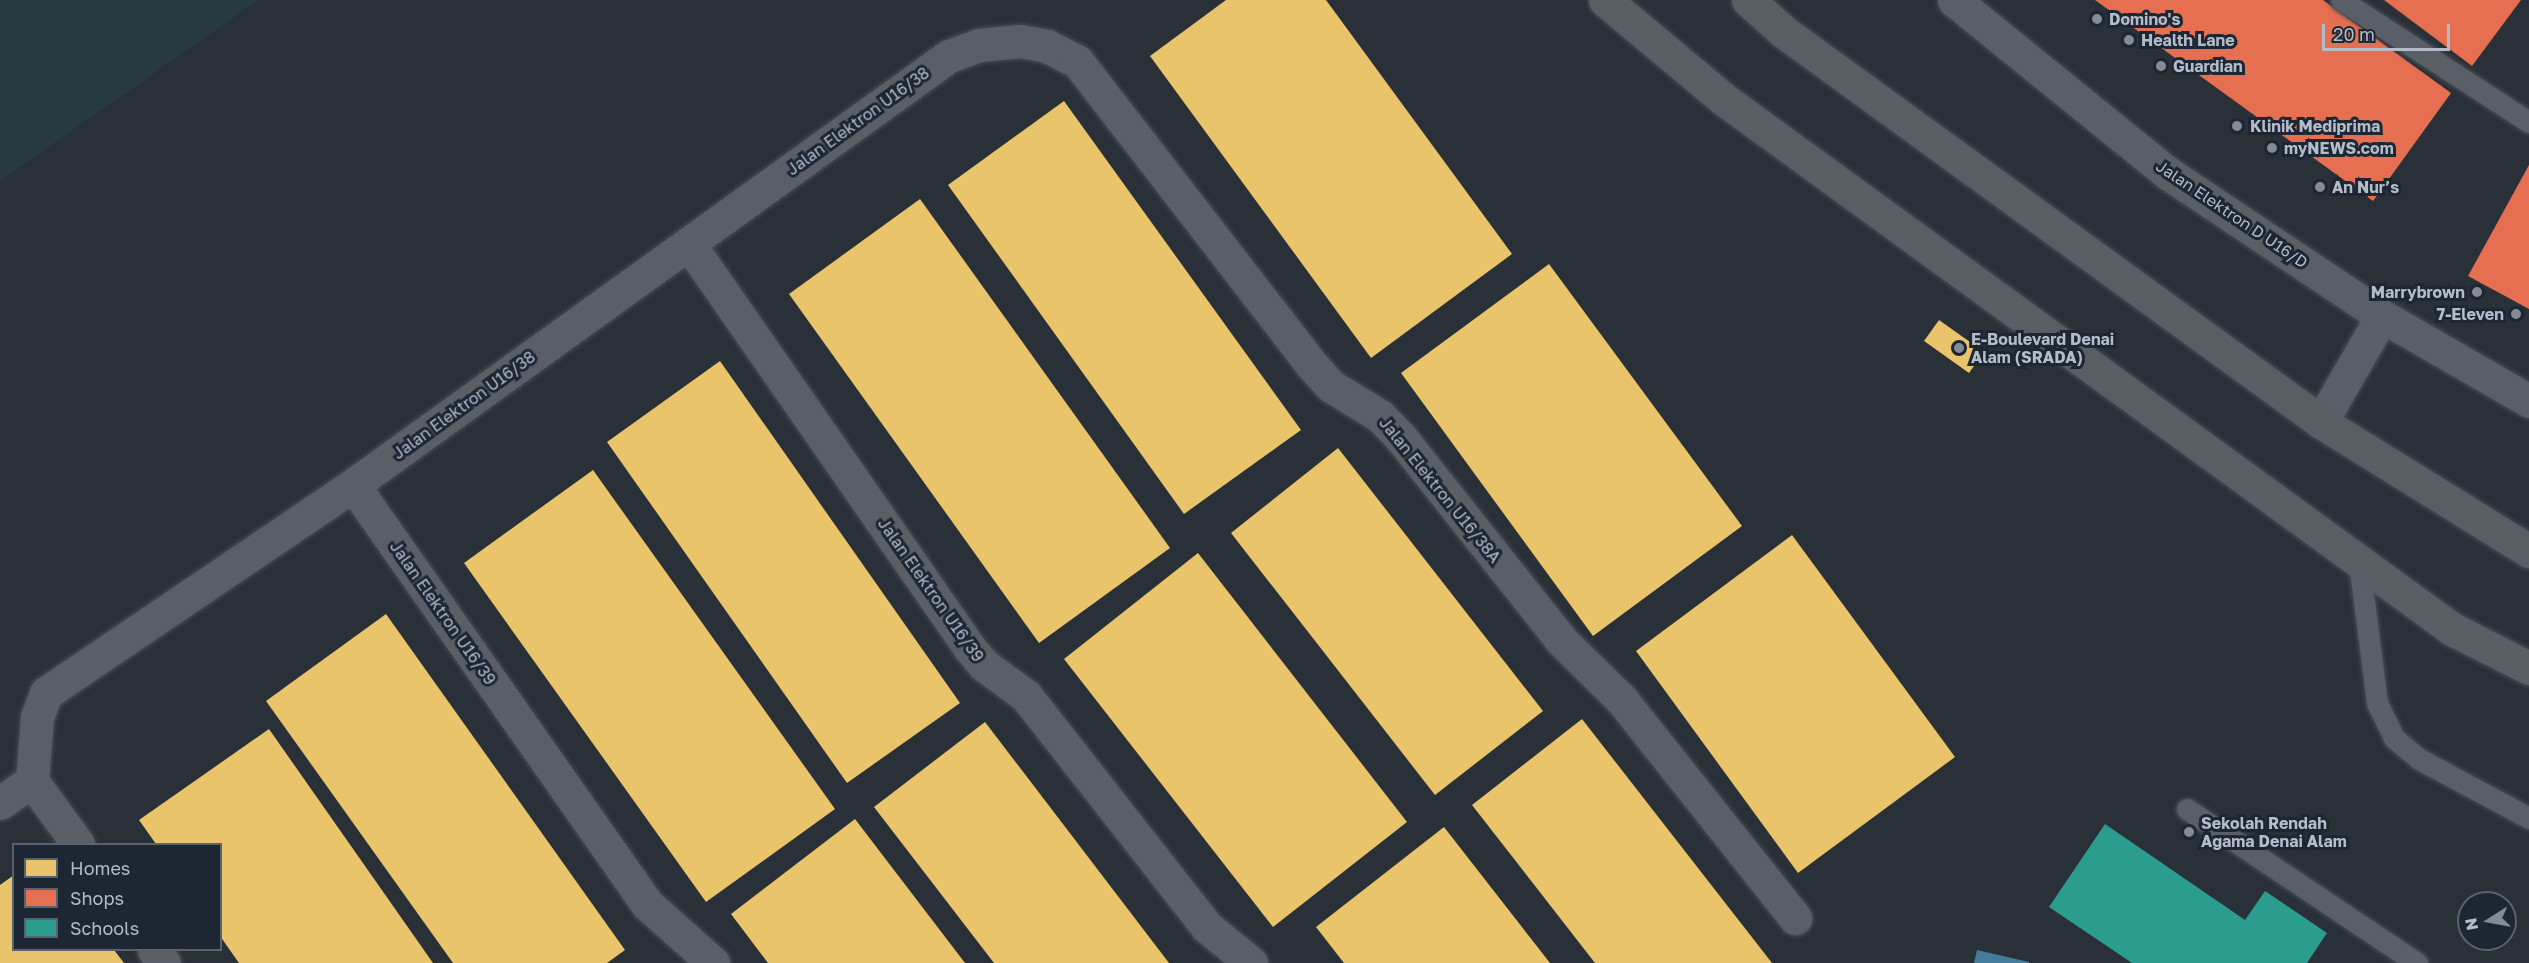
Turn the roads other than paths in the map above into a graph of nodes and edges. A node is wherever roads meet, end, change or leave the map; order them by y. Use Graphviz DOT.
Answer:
graph roads {
  1 [pos="1605,0"];
  2 [pos="1748,0"];
  3 [pos="1954,0"];
  4 [pos="2342,0"];
  5 [pos="949,57"];
  6 [pos="2529,122"];
  7 [pos="689,244"];
  8 [pos="2382,316"];
  9 [pos="2529,401"];
  10 [pos="2321,422"];
  11 [pos="352,485"];
  12 [pos="2529,551"];
  13 [pos="2359,561"];
  14 [pos="2529,668"];
  15 [pos="32,781"];
  16 [pos="0,803"];
  17 [pos="2187,809"];
  18 [pos="2529,818"];
  19 [pos="77,843"];
  20 [pos="1795,918"];
  21 [pos="155,951"];
  22 [pos="2403,959"];
  23 [pos="164,963"];
  24 [pos="713,963"];
  25 [pos="1251,963"];
  1 -- 13 [label="main road"];
  2 -- 10 [label="main road"];
  3 -- 8 [label="street, Jalan Elektron D U16/D"];
  4 -- 6 [label="lane"];
  5 -- 7 [label="street, Jalan Elektron U16/38"];
  5 -- 20 [label="street, Jalan Elektron U16/38A"];
  7 -- 11 [label="street, Jalan Elektron U16/38"];
  7 -- 25 [label="street, Jalan Elektron U16/39"];
  8 -- 9 [label="street, Jalan Elektron D U16/D"];
  8 -- 10 [label="street"];
  10 -- 12 [label="main road"];
  11 -- 15 [label="street, Jalan Elektron U16/38"];
  11 -- 24 [label="street, Jalan Elektron U16/39"];
  13 -- 14 [label="main road"];
  13 -- 18 [label="lane"];
  15 -- 16 [label="street"];
  15 -- 19 [label="street"];
  17 -- 22 [label="lane"];
  21 -- 23 [label="street"];
}
